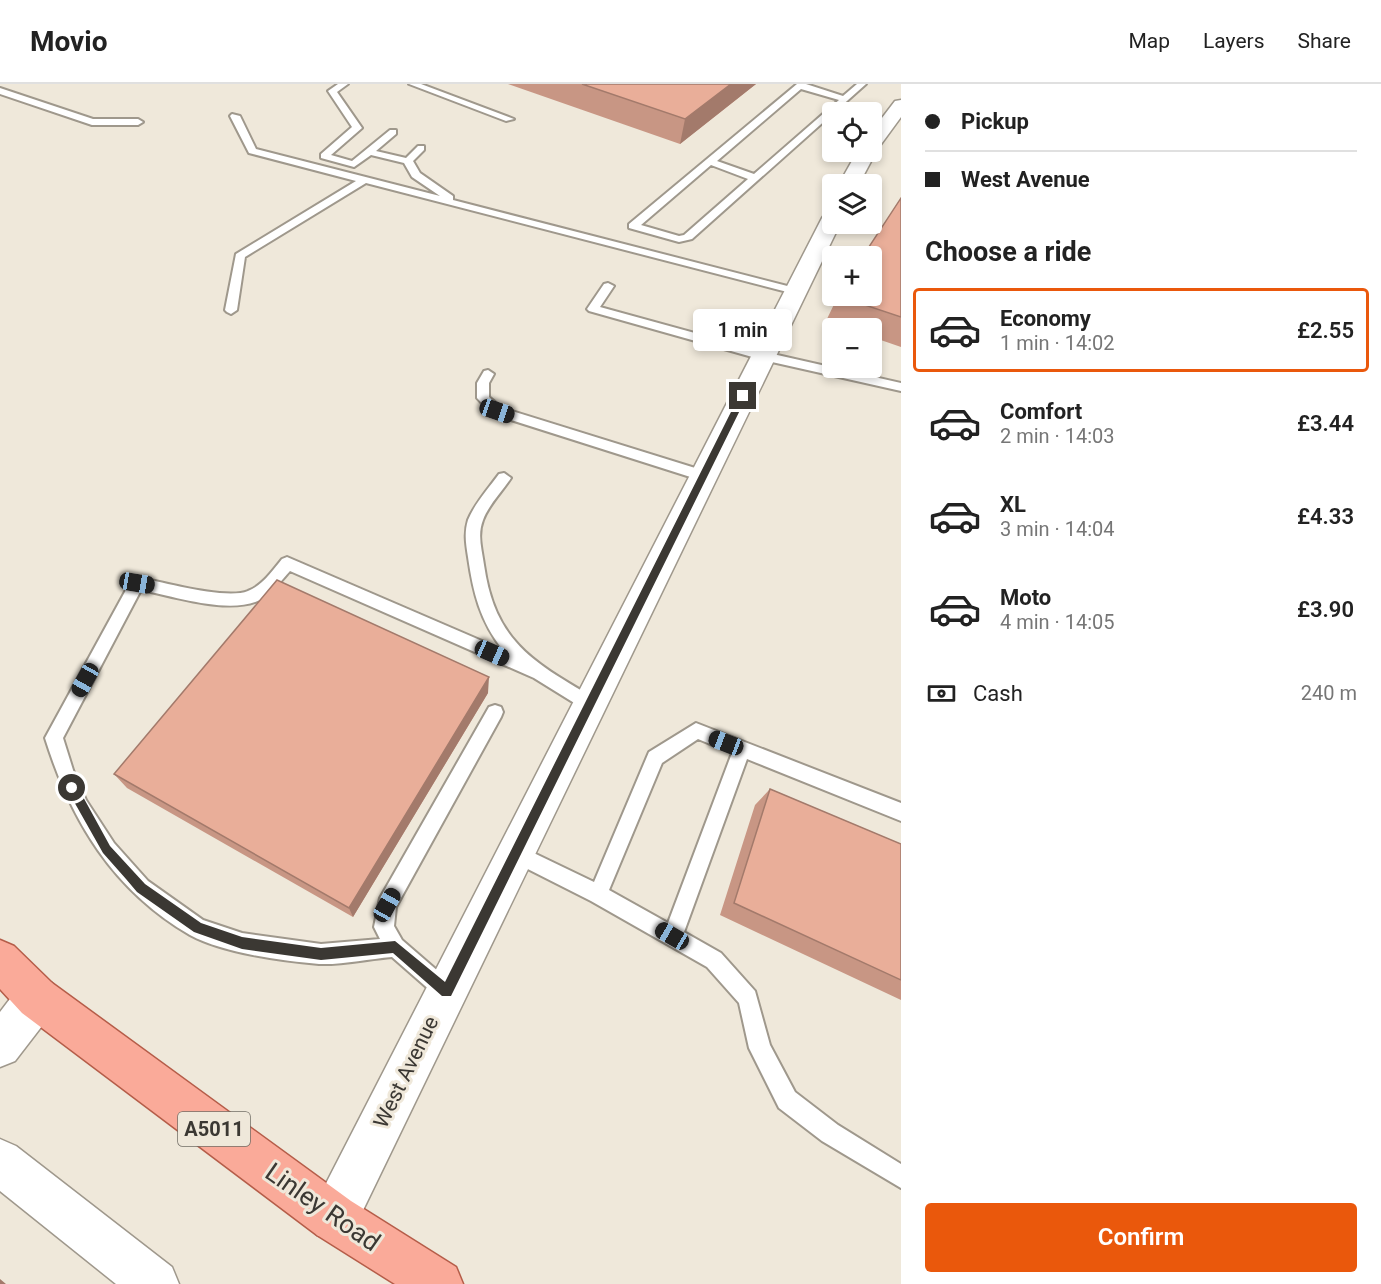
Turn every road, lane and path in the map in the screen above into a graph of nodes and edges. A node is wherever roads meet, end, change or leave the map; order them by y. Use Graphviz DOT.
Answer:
graph roads {
  1 [pos="344,84"];
  2 [pos="413,84"];
  3 [pos="862,84"];
  4 [pos="801,85"];
  5 [pos="0,91"];
  6 [pos="845,99"];
  7 [pos="901,105"];
  8 [pos="235,116"];
  9 [pos="509,119"];
  10 [pos="138,122"];
  11 [pos="882,130"];
  12 [pos="393,132"];
  13 [pos="421,148"];
  14 [pos="369,152"];
  15 [pos="408,161"];
  16 [pos="709,161"];
  17 [pos="755,178"];
  18 [pos="365,180"];
  19 [pos="454,203"];
  20 [pos="824,234"];
  21 [pos="608,286"];
  22 [pos="795,291"];
  23 [pos="231,310"];
  24 [pos="763,356"];
  25 [pos="488,374"];
  26 [pos="901,387"];
  27 [pos="703,476"];
  28 [pos="504,478"];
  29 [pos="534,670"];
  30 [pos="590,704"];
  31 [pos="495,712"];
  32 [pos="742,749"];
  33 [pos="901,812"];
  34 [pos="515,853"];
  35 [pos="598,894"];
  36 [pos="672,936"];
  37 [pos="395,947"];
  38 [pos="0,960"];
  39 [pos="447,992"];
  40 [pos="38,998"];
  41 [pos="0,1046"];
  42 [pos="0,1162"];
  43 [pos="901,1177"];
  44 [pos="334,1218"];
  45 [pos="155,1284"];
  46 [pos="439,1284"];
  1 -- 14 [label="lane"];
  2 -- 9 [label="lane"];
  3 -- 6 [label="lane"];
  4 -- 6 [label="lane"];
  4 -- 16 [label="lane"];
  5 -- 10 [label="lane"];
  6 -- 17 [label="lane"];
  7 -- 11 [label="street"];
  8 -- 18 [label="lane"];
  12 -- 14 [label="lane"];
  13 -- 15 [label="lane"];
  14 -- 15 [label="lane"];
  15 -- 19 [label="lane"];
  16 -- 17 [label="lane"];
  16 -- 17 [label="lane"];
  18 -- 19 [label="lane"];
  18 -- 23 [label="lane"];
  19 -- 22 [label="lane"];
  20 -- 22 [label="street, West Avenue"];
  21 -- 24 [label="lane"];
  22 -- 24 [label="street, West Avenue"];
  24 -- 26 [label="lane"];
  24 -- 27 [label="street, West Avenue"];
  25 -- 27 [label="lane"];
  27 -- 30 [label="street, West Avenue"];
  28 -- 29 [label="lane"];
  29 -- 30 [label="lane"];
  29 -- 37 [label="lane"];
  30 -- 34 [label="street, West Avenue"];
  31 -- 37 [label="lane"];
  32 -- 33 [label="lane"];
  32 -- 35 [label="lane"];
  32 -- 36 [label="lane"];
  34 -- 35 [label="lane"];
  34 -- 39 [label="street, West Avenue"];
  35 -- 36 [label="lane"];
  36 -- 43 [label="lane"];
  37 -- 39 [label="lane"];
  38 -- 40 [label="main road, Linley Road / A5011"];
  39 -- 44 [label="street, West Avenue"];
  40 -- 41 [label="street"];
  40 -- 44 [label="main road, Linley Road / A5011"];
  42 -- 45 [label="street"];
  44 -- 46 [label="main road, Linley Road / A5011"];
}
